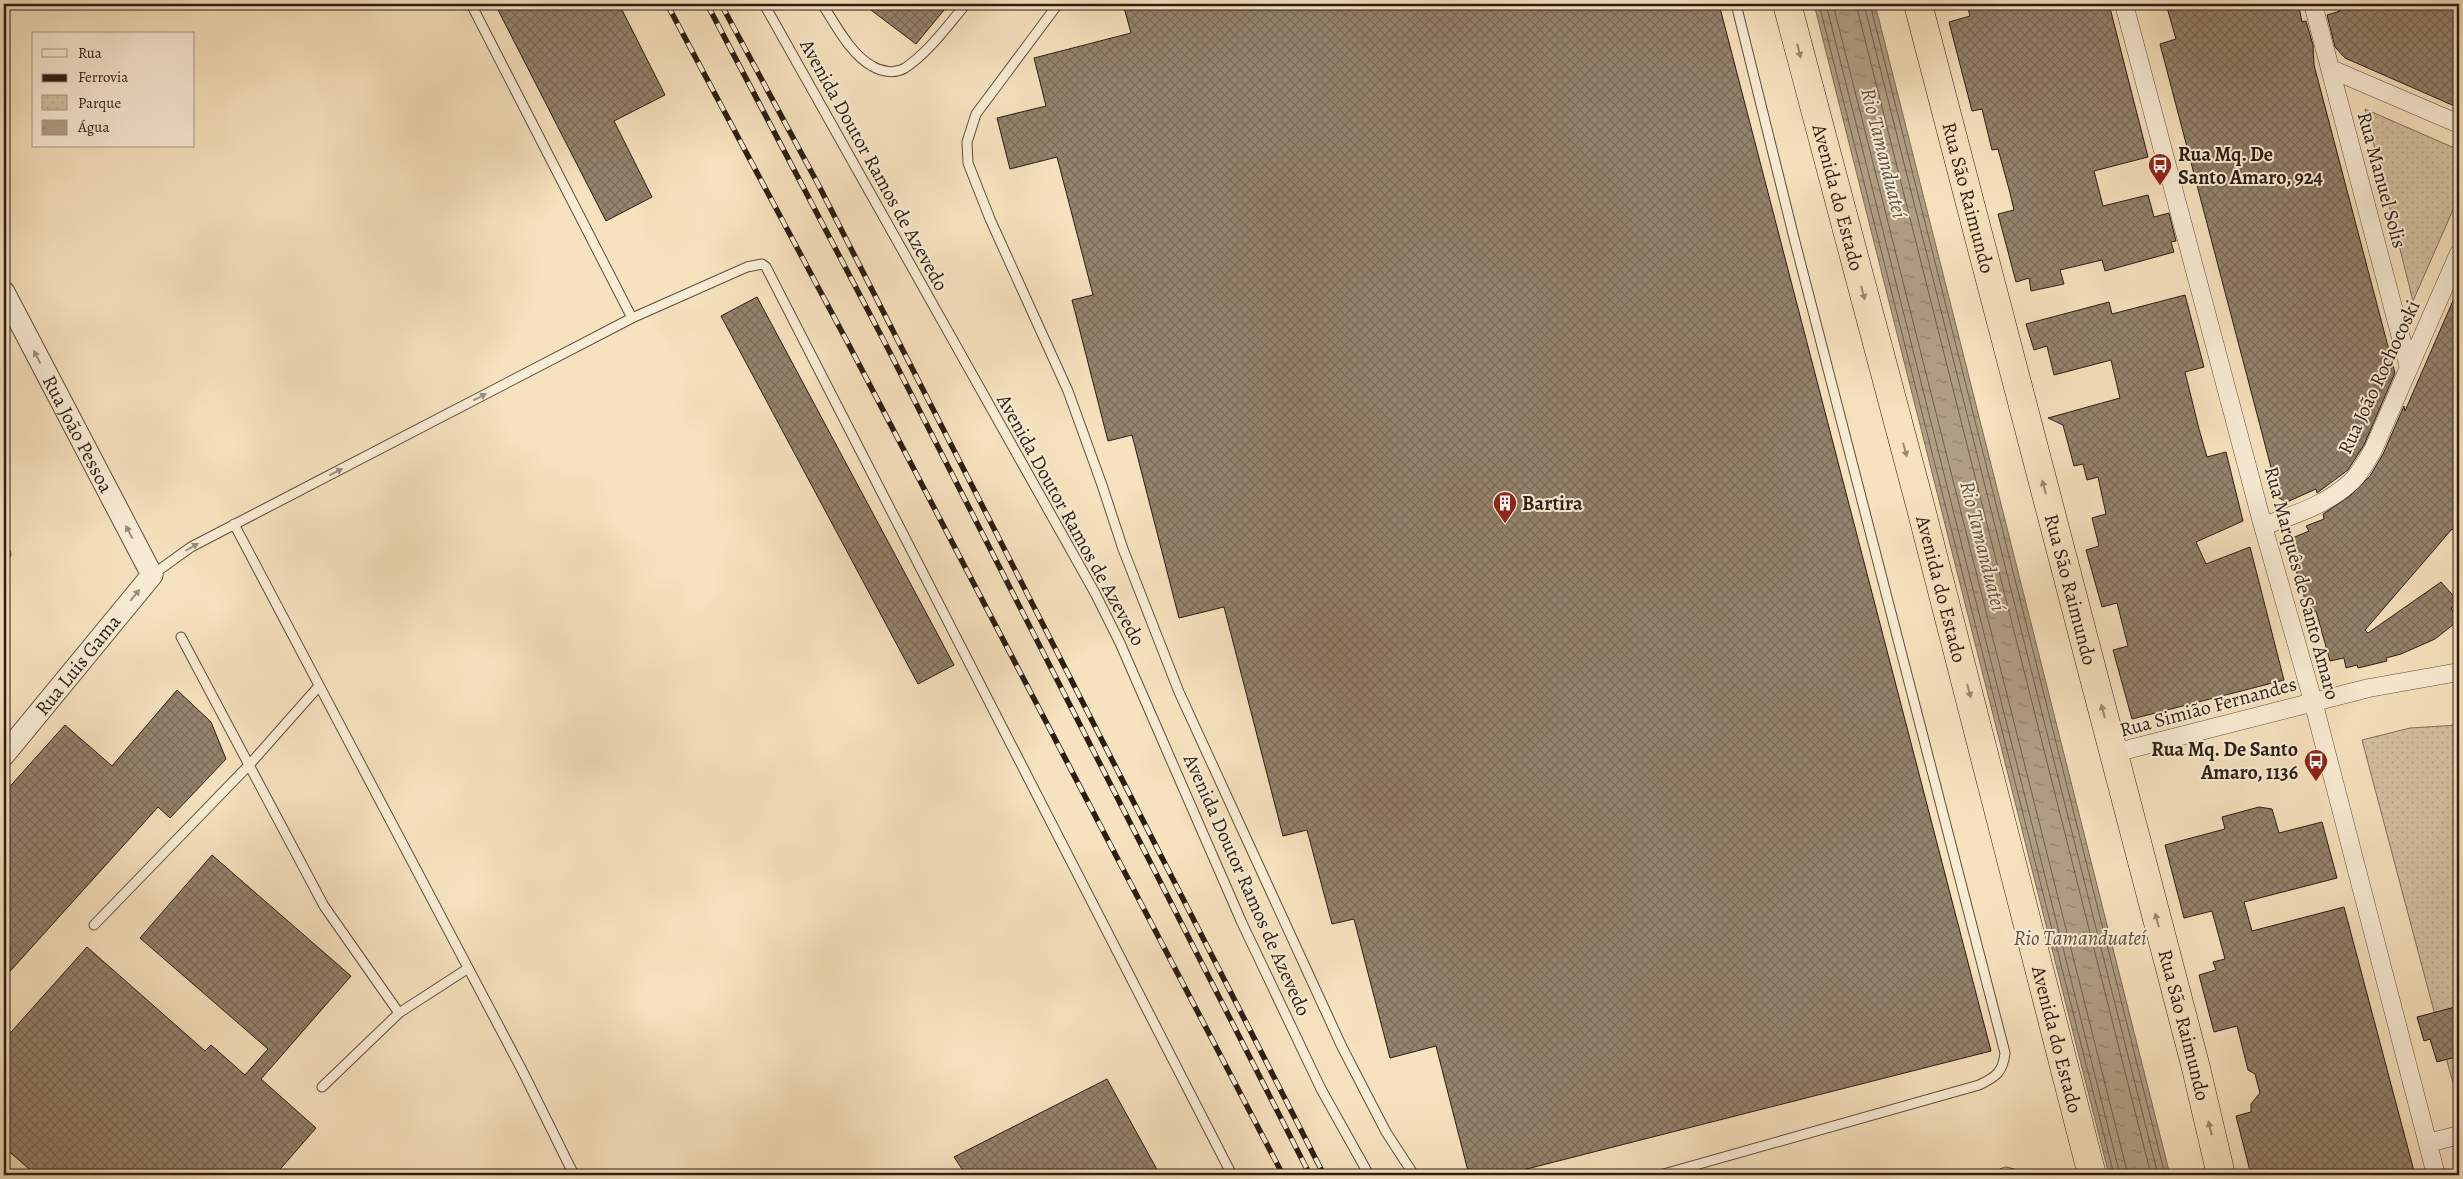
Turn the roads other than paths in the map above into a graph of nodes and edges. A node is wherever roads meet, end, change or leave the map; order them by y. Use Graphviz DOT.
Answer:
graph roads {
  1 [pos="471,4"];
  2 [pos="764,4"];
  3 [pos="822,4"];
  4 [pos="966,4"];
  5 [pos="1058,4"];
  6 [pos="1736,4"];
  7 [pos="1787,4"];
  8 [pos="1918,4"];
  9 [pos="2124,4"];
  10 [pos="2313,4"];
  11 [pos="2331,69"];
  12 [pos="2459,124"];
  13 [pos="2459,253"];
  14 [pos="6,304"];
  15 [pos="632,318"];
  16 [pos="2409,368"];
  17 [pos="234,524"];
  18 [pos="2263,526"];
  19 [pos="152,575"];
  20 [pos="181,637"];
  21 [pos="2459,672"];
  22 [pos="319,686"];
  23 [pos="2313,702"];
  24 [pos="2114,753"];
  25 [pos="4,755"];
  26 [pos="250,764"];
  27 [pos="94,925"];
  28 [pos="467,969"];
  29 [pos="399,1014"];
  30 [pos="322,1087"];
  31 [pos="2459,1135"];
  32 [pos="2428,1143"];
  33 [pos="574,1175"];
  34 [pos="1232,1175"];
  35 [pos="1369,1175"];
  36 [pos="1414,1175"];
  37 [pos="1660,1175"];
  38 [pos="1999,1175"];
  39 [pos="2017,1175"];
  40 [pos="2092,1175"];
  41 [pos="2221,1175"];
  42 [pos="2436,1175"];
  1 -- 15 [label="lane"];
  2 -- 35 [label="lane, Avenida Doutor Ramos de Azevedo"];
  3 -- 4 [label="lane"];
  5 -- 36 [label="lane"];
  6 -- 37 [label="lane"];
  7 -- 40 [label="highway, Avenida do Estado, one-way"];
  24 -- 8 [label="highway, Rua São Raimundo, one-way"];
  9 -- 18 [label="street, Rua Marquês de Santo Amaro"];
  10 -- 11 [label="street, Rua Manuel Solis"];
  11 -- 12 [label="street"];
  11 -- 16 [label="street, Rua Manuel Solis"];
  13 -- 16 [label="street, Rua João Rochocoski"];
  19 -- 14 [label="street, Rua João Pessoa, one-way"];
  17 -- 15 [label="lane, one-way"];
  15 -- 34 [label="lane"];
  16 -- 18 [label="street, Rua João Rochocoski"];
  19 -- 17 [label="lane, one-way"];
  17 -- 22 [label="lane"];
  18 -- 23 [label="street, Rua Marquês de Santo Amaro"];
  25 -- 19 [label="street, Rua Luis Gama, one-way"];
  20 -- 26 [label="lane"];
  21 -- 23 [label="street, Rua Simião Fernandes"];
  22 -- 26 [label="lane"];
  22 -- 28 [label="lane"];
  23 -- 24 [label="street, Rua Simião Fernandes"];
  23 -- 32 [label="street, Rua Marquês de Santo Amaro"];
  41 -- 24 [label="highway, Rua São Raimundo, one-way"];
  26 -- 27 [label="lane"];
  26 -- 29 [label="lane"];
  28 -- 29 [label="lane"];
  28 -- 33 [label="lane"];
  29 -- 30 [label="lane"];
  31 -- 32 [label="street"];
  32 -- 42 [label="street, Rua Marquês de Santo Amaro"];
  38 -- 39 [label="lane"];
}
